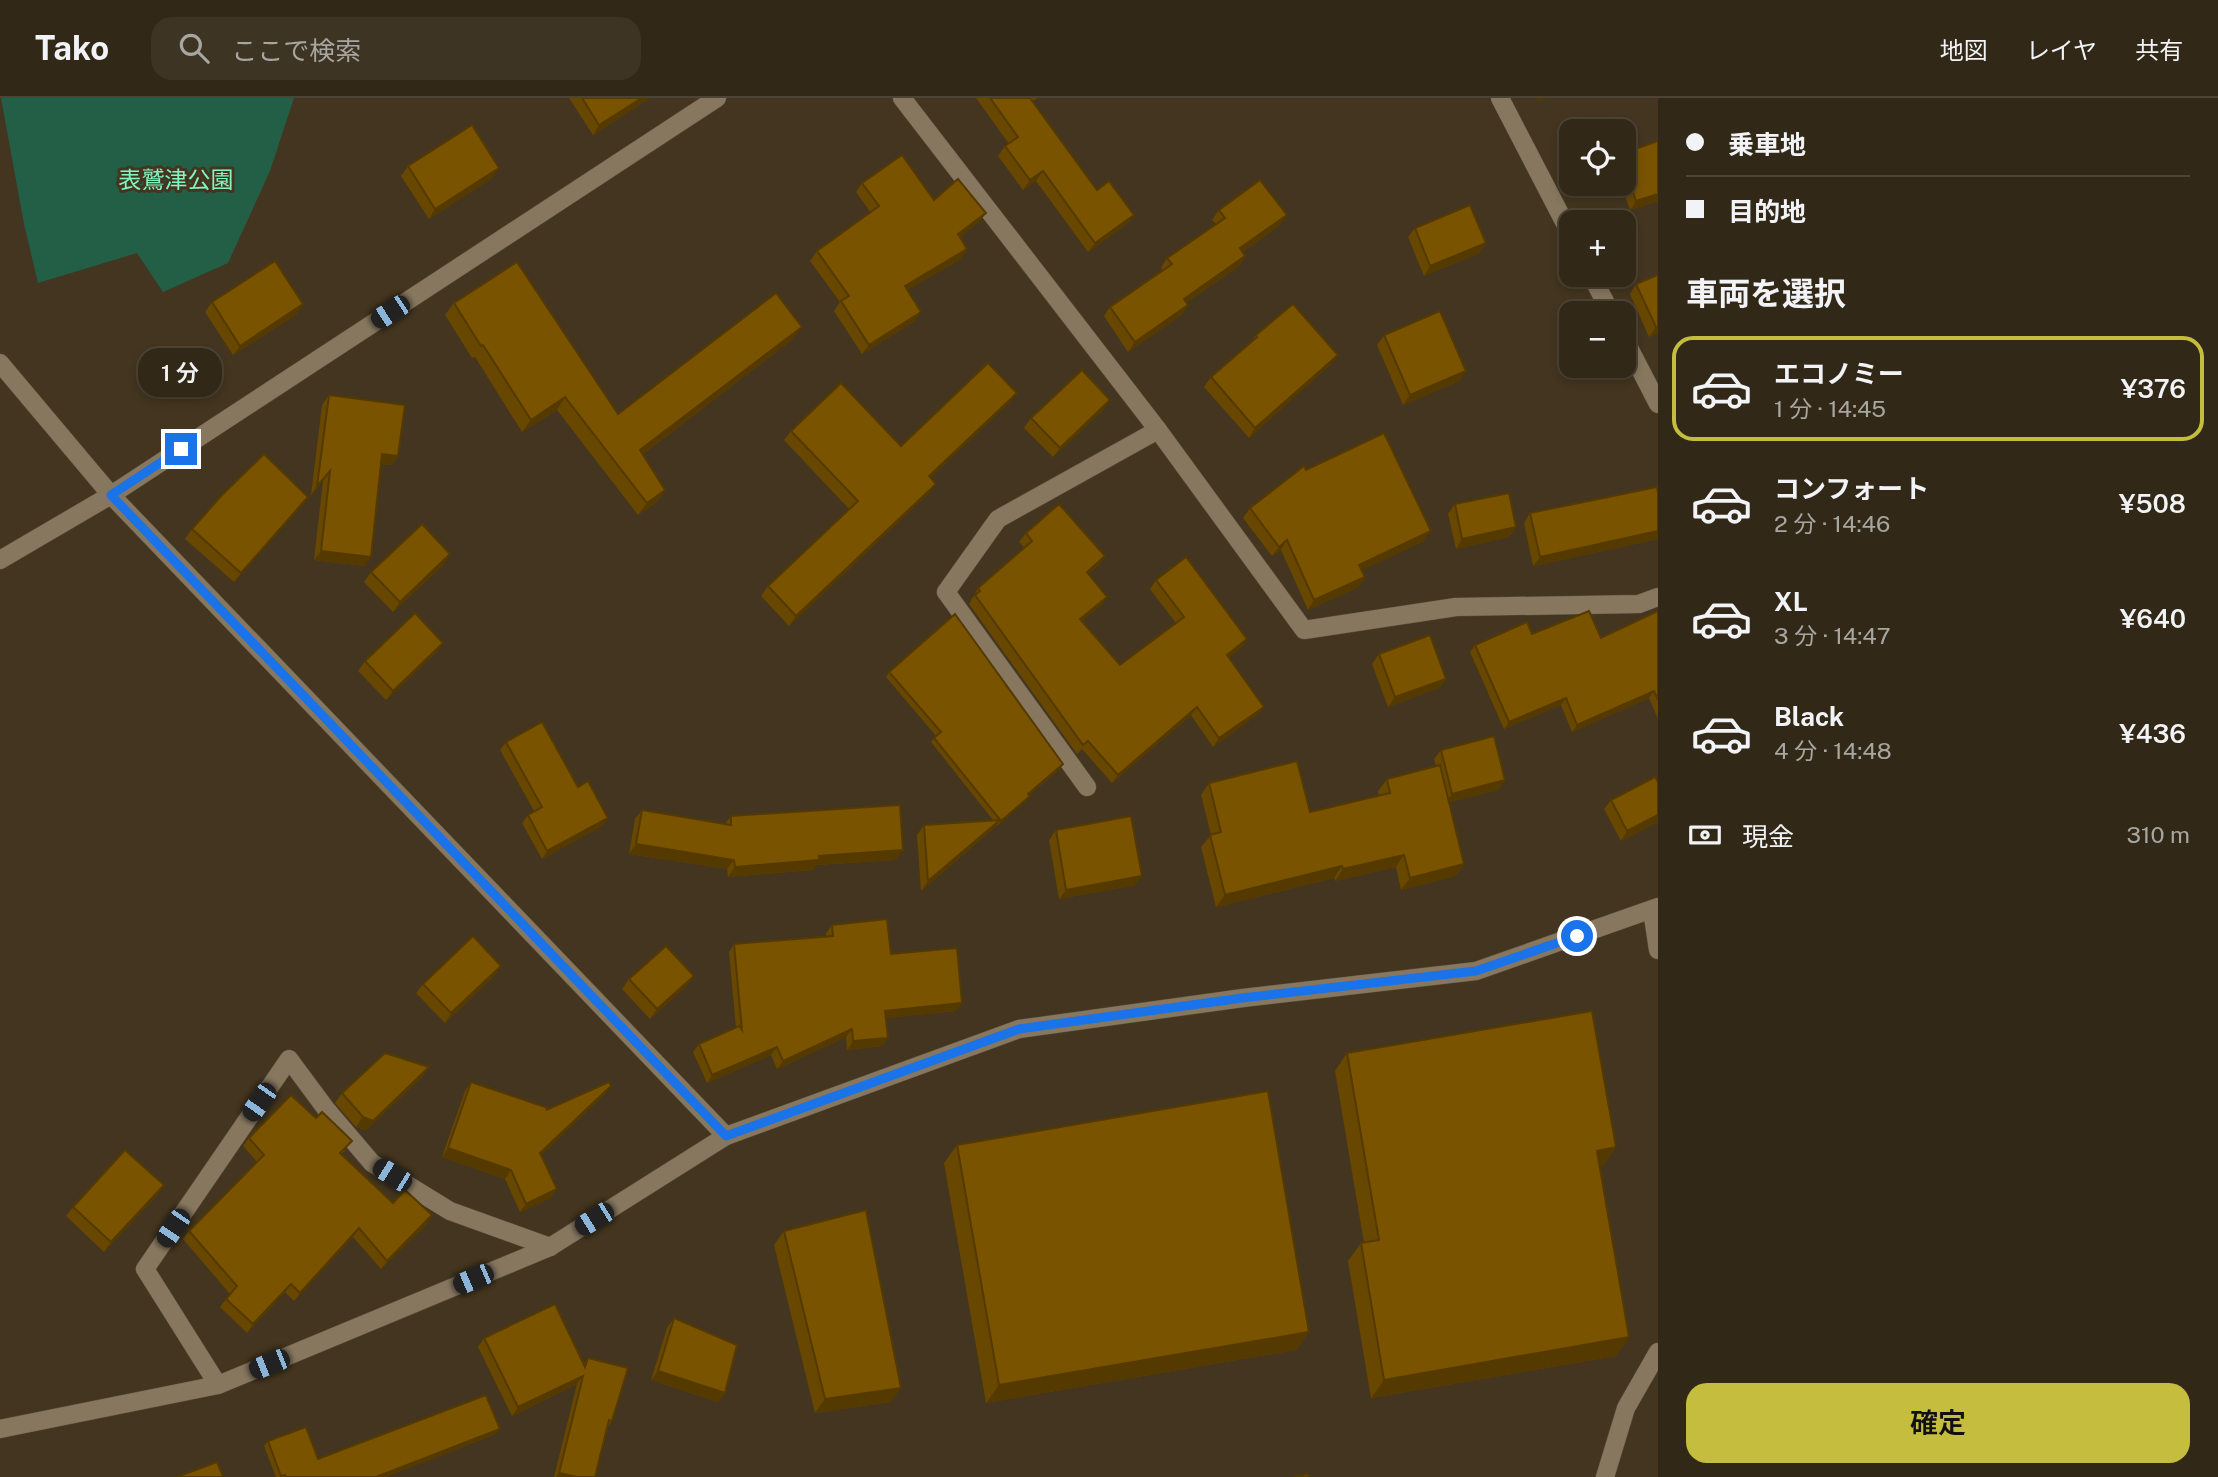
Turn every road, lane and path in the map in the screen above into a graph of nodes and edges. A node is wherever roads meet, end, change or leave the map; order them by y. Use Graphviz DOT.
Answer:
graph roads {
  1 [pos="716,98"];
  2 [pos="902,98"];
  3 [pos="1500,98"];
  4 [pos="1559,212"];
  5 [pos="1636,361"];
  6 [pos="0,363"];
  7 [pos="1658,404"];
  8 [pos="1158,430"];
  9 [pos="111,495"];
  10 [pos="0,560"];
  11 [pos="1658,597"];
  12 [pos="1087,787"];
  13 [pos="1655,909"];
  14 [pos="1658,950"];
  15 [pos="726,1136"];
  16 [pos="550,1247"];
  17 [pos="1658,1352"];
  18 [pos="218,1385"];
  19 [pos="0,1429"];
  20 [pos="1605,1477"];
  1 -- 9 [label="street"];
  2 -- 8 [label="street"];
  3 -- 4 [label="street"];
  5 -- 7 [label="street"];
  6 -- 9 [label="street"];
  8 -- 11 [label="street"];
  8 -- 12 [label="street"];
  9 -- 10 [label="street"];
  9 -- 15 [label="street"];
  13 -- 14 [label="street"];
  13 -- 15 [label="street"];
  15 -- 16 [label="street"];
  16 -- 18 [label="street"];
  16 -- 18 [label="street"];
  17 -- 20 [label="street"];
  18 -- 19 [label="street"];
}
